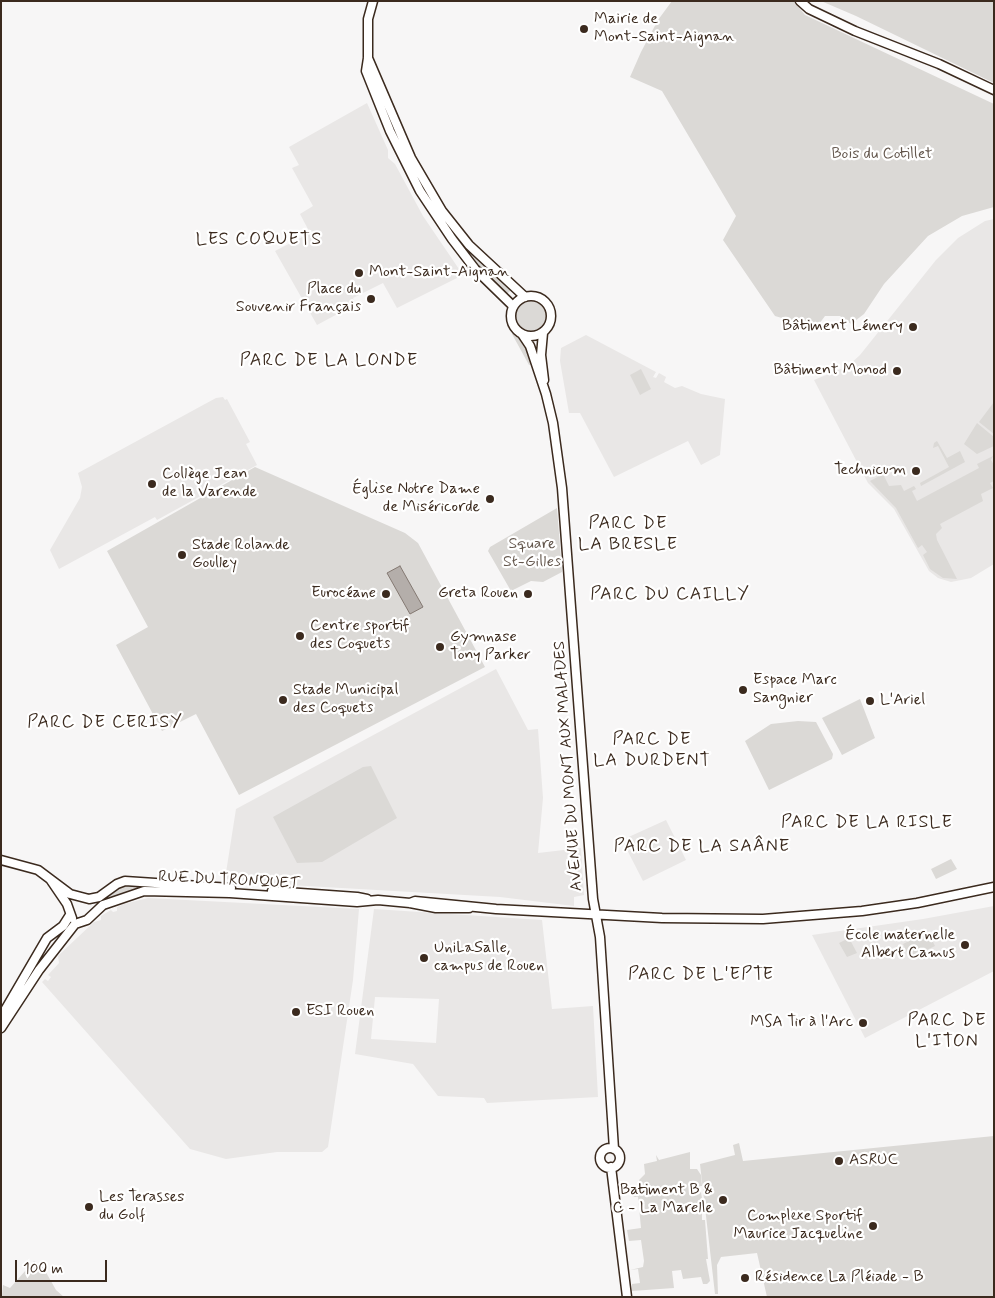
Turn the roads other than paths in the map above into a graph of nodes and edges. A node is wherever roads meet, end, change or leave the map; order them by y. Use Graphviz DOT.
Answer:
graph roads {
  1 [pos="373,1"];
  2 [pos="800,1"];
  3 [pos="368,58"];
  4 [pos="994,90"];
  5 [pos="525,297"];
  6 [pos="513,306"];
  7 [pos="543,333"];
  8 [pos="522,334"];
  9 [pos="546,394"];
  10 [pos="1,860"];
  11 [pos="50,879"];
  12 [pos="994,886"];
  13 [pos="80,897"];
  14 [pos="89,899"];
  15 [pos="369,900"];
  16 [pos="70,911"];
  17 [pos="596,914"];
  18 [pos="92,915"];
  19 [pos="78,921"];
  20 [pos="1,1017"];
  21 [pos="1,1028"];
  22 [pos="611,1149"];
  23 [pos="611,1167"];
  24 [pos="621,1256"];
  25 [pos="622,1297"];
  26 [pos="627,1297"];
  1 -- 3 [label="street"];
  2 -- 4 [label="street"];
  3 -- 5 [label="street"];
  3 -- 6 [label="street"];
  5 -- 6 [label="street"];
  5 -- 7 [label="street"];
  6 -- 8 [label="street"];
  7 -- 8 [label="street"];
  7 -- 9 [label="street, AVENUE DU MONT AUX MALADES"];
  8 -- 9 [label="street, AVENUE DU MONT AUX MALADES"];
  9 -- 17 [label="street, AVENUE DU MONT AUX MALADES"];
  10 -- 11 [label="street"];
  11 -- 13 [label="street"];
  11 -- 16 [label="street"];
  12 -- 17 [label="street, RUE DU TRONQUET"];
  13 -- 14 [label="street"];
  13 -- 16 [label="street"];
  14 -- 15 [label="street, RUE DU TRONQUET"];
  14 -- 18 [label="street"];
  15 -- 17 [label="street, RUE DU TRONQUET"];
  15 -- 18 [label="street, RUE DU TRONQUET"];
  16 -- 19 [label="street"];
  16 -- 20 [label="street"];
  17 -- 22 [label="street, AVENUE DU MONT AUX MALADES"];
  18 -- 19 [label="street, RUE DU TRONQUET"];
  19 -- 21 [label="street, RUE DU TRONQUET"];
  22 -- 23 [label="street"];
  22 -- 23 [label="street"];
  23 -- 24 [label="street"];
  24 -- 25 [label="street"];
  24 -- 26 [label="street"];
}
